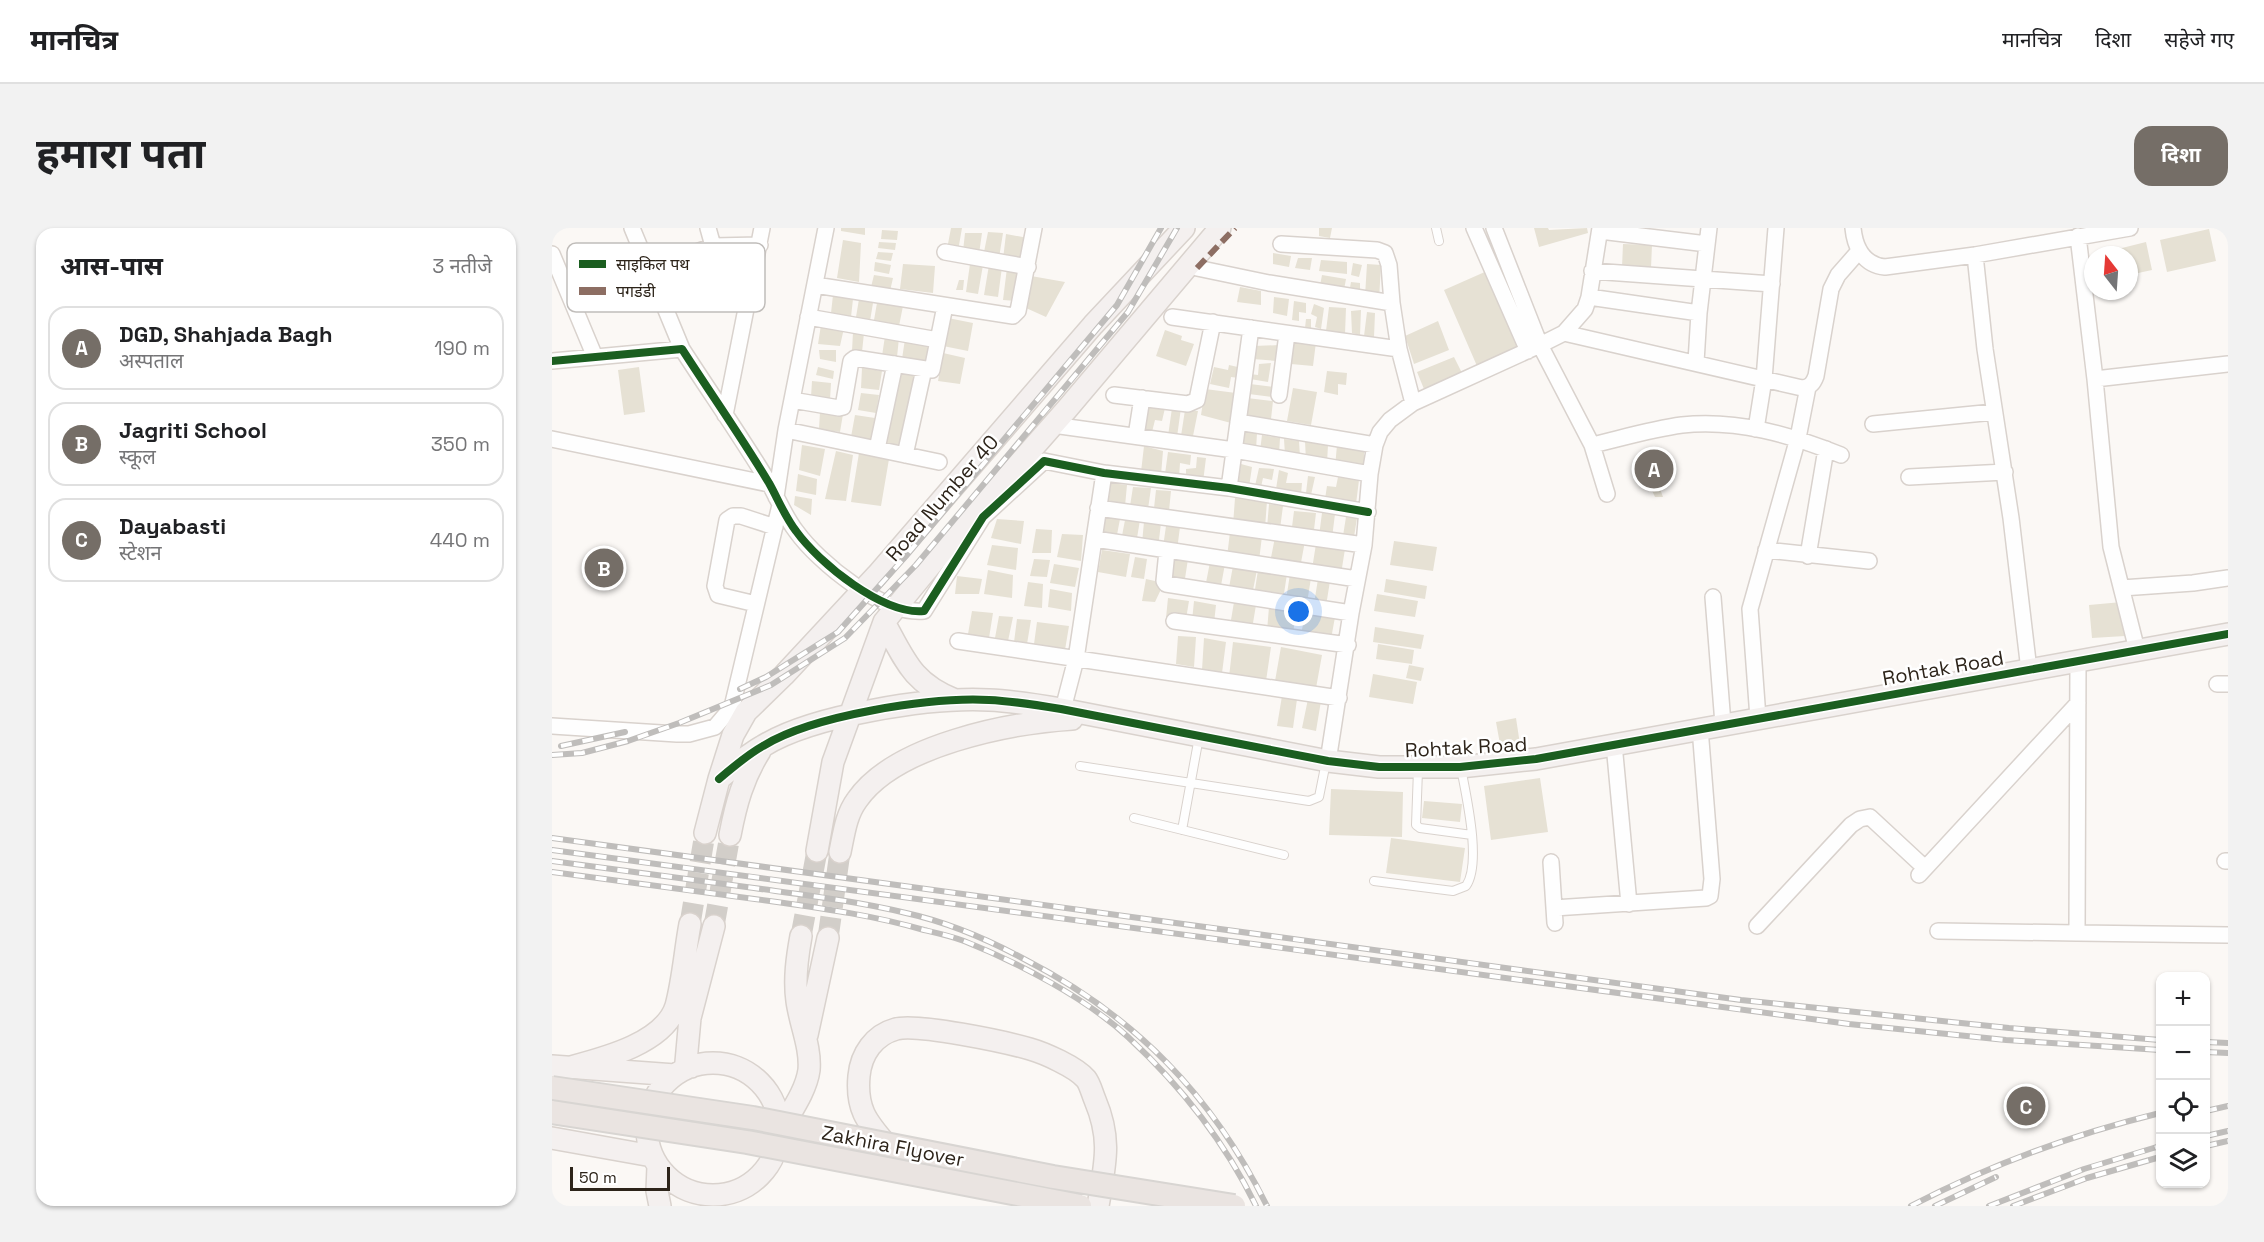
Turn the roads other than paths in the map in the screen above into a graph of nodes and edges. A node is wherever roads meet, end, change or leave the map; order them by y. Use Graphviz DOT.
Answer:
graph roads {
  1 [pos="632,228"];
  2 [pos="708,228"];
  3 [pos="762,228"];
  4 [pos="826,228"];
  5 [pos="1034,228"];
  6 [pos="1184,228"];
  7 [pos="1220,228"];
  8 [pos="1436,228"];
  9 [pos="1474,228"];
  10 [pos="1494,228"];
  11 [pos="1709,228"];
  12 [pos="1776,228"];
  13 [pos="1853,228"];
  14 [pos="2130,228"];
  15 [pos="1600,230"];
  16 [pos="2078,236"];
  17 [pos="1439,241"];
  18 [pos="638,243"];
  19 [pos="712,243"];
  20 [pos="760,243"];
  21 [pos="1281,244"];
  22 [pos="1707,244"];
  23 [pos="1859,251"];
  24 [pos="945,252"];
  25 [pos="552,254"];
  26 [pos="1975,255"];
  27 [pos="1028,267"];
  28 [pos="1197,268"];
  29 [pos="1592,271"];
  30 [pos="1703,279"];
  31 [pos="1772,284"];
  32 [pos="815,285"];
  33 [pos="567,290"];
  34 [pos="1589,297"];
  35 [pos="1392,303"];
  36 [pos="945,306"];
  37 [pos="576,312"];
  38 [pos="667,312"];
  39 [pos="746,312"];
  40 [pos="1699,313"];
  41 [pos="808,317"];
  42 [pos="1172,317"];
  43 [pos="1213,322"];
  44 [pos="1251,328"];
  45 [pos="1564,333"];
  46 [pos="1287,334"];
  47 [pos="939,340"];
  48 [pos="1534,348"];
  49 [pos="682,349"];
  50 [pos="1399,349"];
  51 [pos="595,357"];
  52 [pos="552,361"];
  53 [pos="1696,362"];
  54 [pos="895,364"];
  55 [pos="2228,364"];
  56 [pos="924,369"];
  57 [pos="1764,379"];
  58 [pos="2095,379"];
  59 [pos="1808,387"];
  60 [pos="1114,395"];
  61 [pos="1280,395"];
  62 [pos="1142,398"];
  63 [pos="792,400"];
  64 [pos="1413,403"];
  65 [pos="1994,412"];
  66 [pos="725,415"];
  67 [pos="1238,422"];
  68 [pos="1872,424"];
  69 [pos="1053,425"];
  70 [pos="1756,429"];
  71 [pos="786,430"];
  72 [pos="1136,436"];
  73 [pos="1798,438"];
  74 [pos="552,439"];
  75 [pos="1375,445"];
  76 [pos="1592,445"];
  77 [pos="877,449"];
  78 [pos="1826,449"];
  79 [pos="1234,450"];
  80 [pos="905,455"];
  81 [pos="1841,455"];
  82 [pos="939,462"];
  83 [pos="2005,472"];
  84 [pos="1104,473"];
  85 [pos="1370,474"];
  86 [pos="1909,477"];
  87 [pos="1229,488"];
  88 [pos="1607,494"];
  89 [pos="775,495"];
  90 [pos="1098,508"];
  91 [pos="1368,512"];
  92 [pos="775,527"];
  93 [pos="1095,539"];
  94 [pos="1364,545"];
  95 [pos="1766,550"];
  96 [pos="1167,551"];
  97 [pos="1808,555"];
  98 [pos="1869,561"];
  99 [pos="2228,578"];
  100 [pos="1357,579"];
  101 [pos="2122,588"];
  102 [pos="861,591"];
  103 [pos="1713,597"];
  104 [pos="756,604"];
  105 [pos="1351,613"];
  106 [pos="890,614"];
  107 [pos="1174,621"];
  108 [pos="2228,634"];
  109 [pos="958,641"];
  110 [pos="1348,645"];
  111 [pos="2138,650"];
  112 [pos="1076,659"];
  113 [pos="2078,661"];
  114 [pos="2030,670"];
  115 [pos="1339,698"];
  116 [pos="955,700"];
  117 [pos="2078,703"];
  118 [pos="1063,709"];
  119 [pos="848,716"];
  120 [pos="1102,717"];
  121 [pos="1758,718"];
  122 [pos="1723,724"];
  123 [pos="552,726"];
  124 [pos="1700,728"];
  125 [pos="1200,736"];
  126 [pos="1614,744"];
  127 [pos="764,745"];
  128 [pos="1328,761"];
  129 [pos="1080,766"];
  130 [pos="1460,767"];
  131 [pos="1418,768"];
  132 [pos="719,778"];
  133 [pos="1191,782"];
  134 [pos="1134,818"];
  135 [pos="1182,830"];
  136 [pos="705,833"];
  137 [pos="730,835"];
  138 [pos="1472,835"];
  139 [pos="817,851"];
  140 [pos="840,852"];
  141 [pos="1284,855"];
  142 [pos="1551,862"];
  143 [pos="1374,881"];
  144 [pos="1629,904"];
  145 [pos="690,924"];
  146 [pos="714,926"];
  147 [pos="1757,926"];
  148 [pos="1938,931"];
  149 [pos="2077,933"];
  150 [pos="2228,934"];
  151 [pos="801,936"];
  152 [pos="828,938"];
  153 [pos="677,998"];
  154 [pos="690,1018"];
  155 [pos="806,1042"];
  156 [pos="560,1067"];
  157 [pos="683,1071"];
  158 [pos="552,1088"];
  159 [pos="552,1112"];
  160 [pos="779,1133"];
  161 [pos="552,1138"];
  162 [pos="886,1144"];
  163 [pos="655,1161"];
  164 [pos="725,1200"];
  165 [pos="660,1206"];
  166 [pos="1080,1206"];
  167 [pos="1098,1206"];
  168 [pos="1234,1206"];
  1 -- 18 [label="street"];
  2 -- 19 [label="street"];
  3 -- 20 [label="street"];
  4 -- 32 [label="street"];
  5 -- 27 [label="street"];
  6 -- 102 [label="main road, Road Number 40"];
  7 -- 69 [label="main road, Road Number 40"];
  8 -- 17 [label="lane"];
  9 -- 48 [label="street"];
  10 -- 48 [label="street"];
  11 -- 22 [label="street"];
  12 -- 31 [label="street"];
  13 -- 23 [label="street"];
  14 -- 16 [label="street"];
  15 -- 22 [label="street"];
  15 -- 29 [label="street"];
  16 -- 26 [label="street"];
  16 -- 58 [label="street"];
  21 -- 35 [label="street"];
  22 -- 30 [label="street"];
  23 -- 26 [label="street"];
  23 -- 59 [label="street"];
  24 -- 27 [label="street"];
  25 -- 33 [label="street"];
  26 -- 65 [label="street"];
  27 -- 36 [label="street"];
  28 -- 35 [label="street"];
  29 -- 30 [label="street"];
  29 -- 34 [label="street"];
  30 -- 31 [label="street"];
  30 -- 40 [label="street"];
  31 -- 57 [label="street"];
  32 -- 36 [label="street"];
  32 -- 41 [label="street"];
  34 -- 40 [label="street"];
  34 -- 45 [label="street"];
  35 -- 50 [label="street"];
  36 -- 47 [label="street"];
  37 -- 51 [label="street"];
  38 -- 49 [label="street"];
  39 -- 66 [label="street"];
  40 -- 53 [label="street"];
  41 -- 47 [label="street"];
  41 -- 63 [label="street"];
  42 -- 43 [label="street"];
  43 -- 44 [label="street"];
  43 -- 62 [label="street"];
  44 -- 46 [label="street"];
  44 -- 67 [label="street"];
  45 -- 48 [label="street"];
  45 -- 53 [label="street"];
  46 -- 50 [label="street"];
  46 -- 61 [label="street"];
  47 -- 56 [label="street"];
  48 -- 64 [label="street"];
  48 -- 76 [label="street"];
  49 -- 51 [label="street"];
  49 -- 66 [label="street"];
  50 -- 64 [label="street"];
  51 -- 52 [label="street"];
  53 -- 57 [label="street"];
  54 -- 56 [label="street"];
  54 -- 63 [label="street"];
  54 -- 77 [label="street"];
  55 -- 58 [label="street"];
  56 -- 80 [label="street"];
  57 -- 59 [label="street"];
  57 -- 70 [label="street"];
  58 -- 101 [label="street"];
  59 -- 73 [label="street"];
  60 -- 62 [label="street"];
  62 -- 72 [label="street"];
  63 -- 71 [label="street"];
  64 -- 75 [label="street"];
  65 -- 68 [label="street"];
  65 -- 83 [label="street"];
  66 -- 89 [label="street"];
  67 -- 75 [label="street"];
  67 -- 79 [label="street"];
  69 -- 72 [label="street"];
  69 -- 106 [label="main road, Road Number 40"];
  70 -- 73 [label="street"];
  70 -- 76 [label="street"];
  71 -- 77 [label="street"];
  71 -- 89 [label="street"];
  72 -- 79 [label="street"];
  73 -- 78 [label="street"];
  73 -- 95 [label="street"];
  74 -- 89 [label="street"];
  75 -- 85 [label="street"];
  76 -- 88 [label="street"];
  77 -- 80 [label="street"];
  78 -- 81 [label="street"];
  78 -- 97 [label="street"];
  79 -- 85 [label="street"];
  79 -- 87 [label="street"];
  80 -- 82 [label="street"];
  83 -- 86 [label="street"];
  83 -- 114 [label="street"];
  84 -- 87 [label="street"];
  84 -- 90 [label="street"];
  84 -- 106 [label="street"];
  85 -- 91 [label="street"];
  87 -- 91 [label="street"];
  89 -- 92 [label="street"];
  89 -- 102 [label="street"];
  90 -- 93 [label="street"];
  90 -- 94 [label="street"];
  91 -- 94 [label="street"];
  92 -- 104 [label="street"];
  92 -- 104 [label="street"];
  93 -- 96 [label="street"];
  93 -- 112 [label="street"];
  94 -- 100 [label="street"];
  95 -- 97 [label="street"];
  95 -- 121 [label="street"];
  96 -- 100 [label="street"];
  96 -- 105 [label="street"];
  97 -- 98 [label="street"];
  99 -- 101 [label="street"];
  100 -- 105 [label="street"];
  101 -- 111 [label="street"];
  102 -- 106 [label="street"];
  102 -- 132 [label="main road, Road Number 40"];
  103 -- 122 [label="street"];
  104 -- 123 [label="street"];
  105 -- 110 [label="street"];
  106 -- 116 [label="main road"];
  106 -- 119 [label="main road, Road Number 40"];
  107 -- 110 [label="street"];
  108 -- 111 [label="main road, Rohtak Road"];
  109 -- 112 [label="street"];
  110 -- 115 [label="street"];
  111 -- 113 [label="main road, Rohtak Road"];
  112 -- 115 [label="street"];
  112 -- 118 [label="street"];
  113 -- 114 [label="main road, Rohtak Road"];
  113 -- 117 [label="street"];
  114 -- 121 [label="main road, Rohtak Road"];
  115 -- 128 [label="street"];
  116 -- 118 [label="main road, Rohtak Road"];
  116 -- 119 [label="main road, Rohtak Road"];
  117 -- 147 [label="street"];
  117 -- 149 [label="street"];
  118 -- 120 [label="main road, Rohtak Road"];
  119 -- 127 [label="main road, Rohtak Road"];
  119 -- 139 [label="main road, Road Number 40"];
  120 -- 125 [label="main road, Rohtak Road"];
  120 -- 140 [label="main road"];
  121 -- 122 [label="main road, Rohtak Road"];
  122 -- 124 [label="main road, Rohtak Road"];
  124 -- 126 [label="main road, Rohtak Road"];
  124 -- 144 [label="street"];
  125 -- 128 [label="main road, Rohtak Road"];
  125 -- 133 [label="lane"];
  126 -- 130 [label="main road, Rohtak Road"];
  126 -- 144 [label="street"];
  127 -- 132 [label="main road, Rohtak Road"];
  127 -- 137 [label="main road"];
  128 -- 131 [label="main road, Rohtak Road"];
  128 -- 133 [label="lane"];
  129 -- 133 [label="lane"];
  130 -- 131 [label="main road, Rohtak Road"];
  130 -- 138 [label="lane"];
  131 -- 138 [label="lane"];
  132 -- 136 [label="main road, Road Number 40"];
  133 -- 135 [label="lane"];
  134 -- 135 [label="lane"];
  135 -- 141 [label="lane"];
  138 -- 143 [label="lane"];
  142 -- 144 [label="street"];
  145 -- 153 [label="main road"];
  146 -- 154 [label="main road"];
  148 -- 149 [label="street"];
  149 -- 150 [label="street"];
  151 -- 155 [label="main road"];
  152 -- 155 [label="main road"];
  153 -- 154 [label="main road"];
  153 -- 156 [label="main road"];
  154 -- 157 [label="main road"];
  155 -- 160 [label="main road"];
  156 -- 157 [label="main road"];
  157 -- 160 [label="main road"];
  157 -- 163 [label="main road"];
  158 -- 162 [label="main road, Zakhira Flyover, bridge"];
  159 -- 166 [label="main road, Zakhira Flyover, bridge"];
  160 -- 164 [label="main road"];
  161 -- 163 [label="main road"];
  162 -- 167 [label="main road"];
  162 -- 168 [label="main road, Zakhira Flyover, bridge"];
  163 -- 164 [label="main road"];
  163 -- 165 [label="main road"];
}
